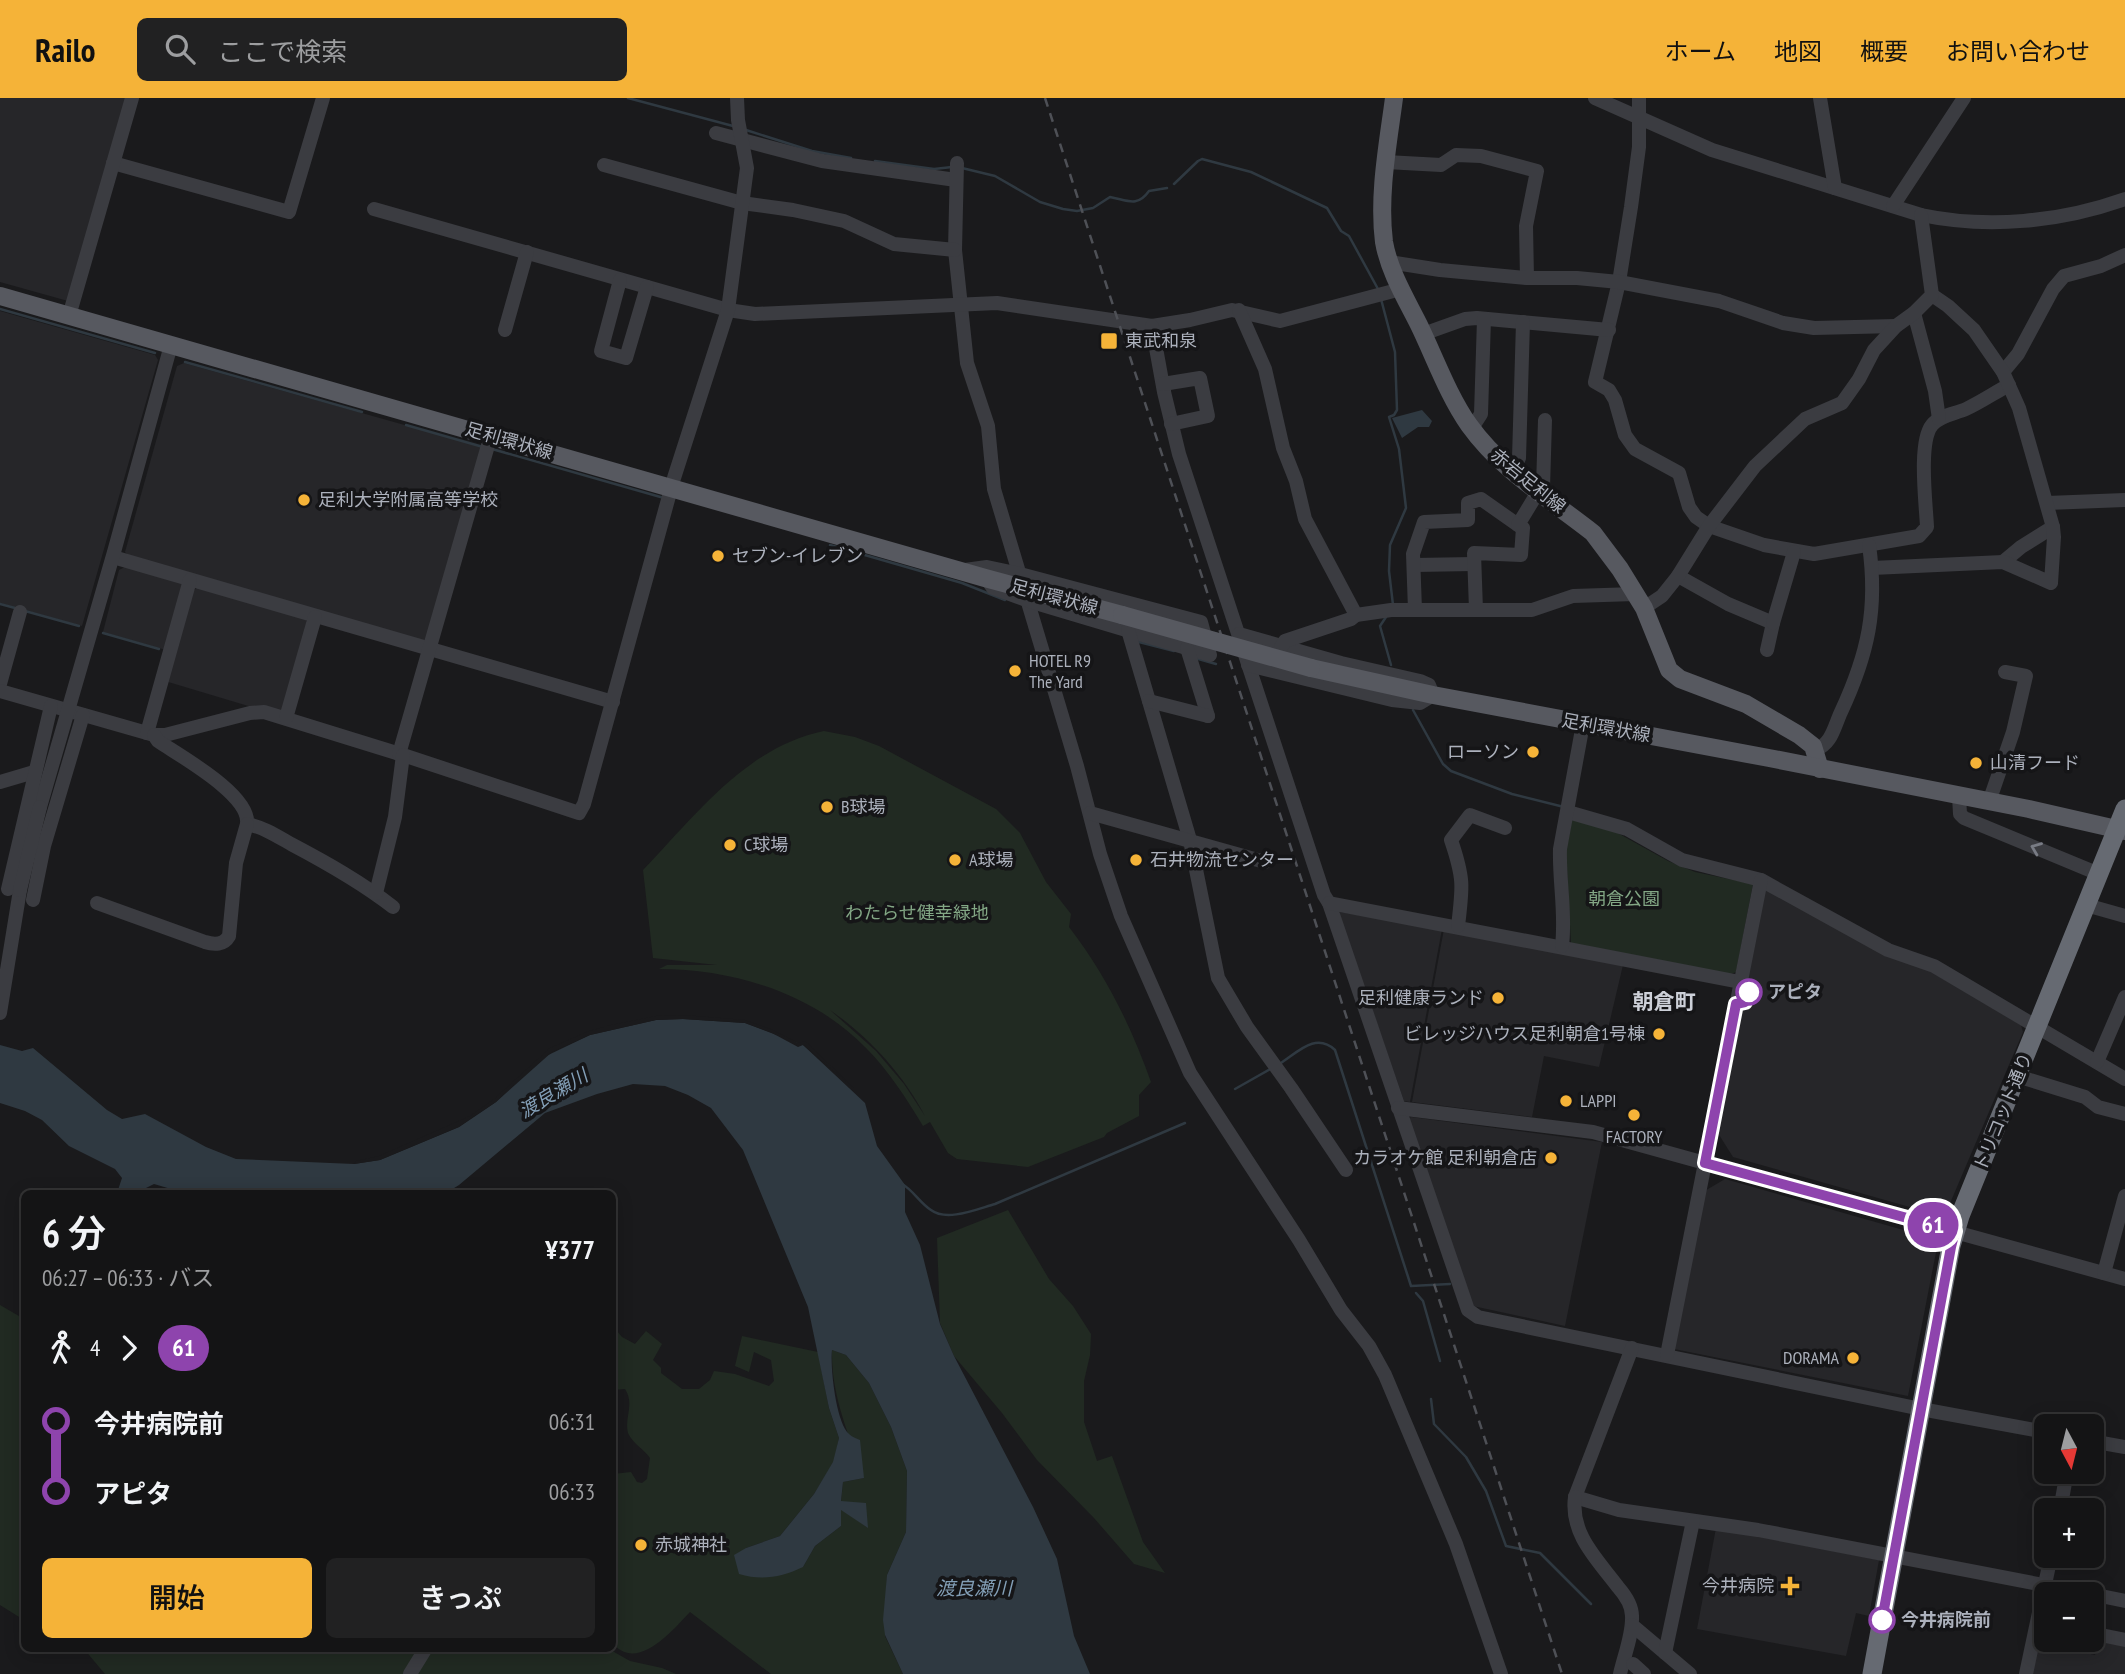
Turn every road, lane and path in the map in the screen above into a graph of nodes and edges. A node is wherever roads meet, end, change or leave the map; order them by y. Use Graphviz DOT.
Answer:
graph roads {
  1 [pos="132,98"];
  2 [pos="323,98"];
  3 [pos="737,98"];
  4 [pos="1394,98"];
  5 [pos="1595,98"];
  6 [pos="1639,98"];
  7 [pos="1820,98"];
  8 [pos="1964,98"];
  9 [pos="1638,118"];
  10 [pos="716,133"];
  11 [pos="741,133"];
  12 [pos="1386,162"];
  13 [pos="113,163"];
  14 [pos="604,165"];
  15 [pos="1835,188"];
  16 [pos="2125,199"];
  17 [pos="742,203"];
  18 [pos="1894,206"];
  19 [pos="374,209"];
  20 [pos="1921,215"];
  21 [pos="955,250"];
  22 [pos="527,252"];
  23 [pos="2125,254"];
  24 [pos="1389,262"];
  25 [pos="1527,278"];
  26 [pos="620,280"];
  27 [pos="1619,282"];
  28 [pos="647,287"];
  29 [pos="1401,289"];
  30 [pos="1932,295"];
  31 [pos="0,296"];
  32 [pos="960,304"];
  33 [pos="728,310"];
  34 [pos="1239,310"];
  35 [pos="1914,313"];
  36 [pos="69,316"];
  37 [pos="1484,319"];
  38 [pos="1523,322"];
  39 [pos="1152,326"];
  40 [pos="1896,326"];
  41 [pos="505,330"];
  42 [pos="1609,330"];
  43 [pos="1423,334"];
  44 [pos="171,345"];
  45 [pos="2006,378"];
  46 [pos="1163,384"];
  47 [pos="1939,419"];
  48 [pos="1545,420"];
  49 [pos="1171,424"];
  50 [pos="1472,428"];
  51 [pos="491,435"];
  52 [pos="1511,472"];
  53 [pos="673,487"];
  54 [pos="1538,492"];
  55 [pos="2125,500"];
  56 [pos="2047,503"];
  57 [pos="1518,525"];
  58 [pos="1709,526"];
  59 [pos="2053,527"];
  60 [pos="1869,545"];
  61 [pos="1794,552"];
  62 [pos="113,558"];
  63 [pos="2003,562"];
  64 [pos="1474,564"];
  65 [pos="1414,565"];
  66 [pos="1872,568"];
  67 [pos="964,571"];
  68 [pos="1678,576"];
  69 [pos="190,580"];
  70 [pos="1025,588"];
  71 [pos="1639,601"];
  72 [pos="1415,610"];
  73 [pos="1476,610"];
  74 [pos="20,612"];
  75 [pos="1356,615"];
  76 [pos="315,617"];
  77 [pos="1125,622"];
  78 [pos="1773,623"];
  79 [pos="1239,634"];
  80 [pos="1281,647"];
  81 [pos="1187,648"];
  82 [pos="429,650"];
  83 [pos="1767,650"];
  84 [pos="1248,665"];
  85 [pos="2006,672"];
  86 [pos="0,684"];
  87 [pos="0,691"];
  88 [pos="1433,695"];
  89 [pos="1149,701"];
  90 [pos="613,702"];
  91 [pos="51,706"];
  92 [pos="68,711"];
  93 [pos="83,715"];
  94 [pos="286,718"];
  95 [pos="1583,724"];
  96 [pos="1783,726"];
  97 [pos="150,734"];
  98 [pos="1815,750"];
  99 [pos="401,754"];
  100 [pos="1769,758"];
  101 [pos="1820,769"];
  102 [pos="34,772"];
  103 [pos="0,782"];
  104 [pos="1959,796"];
  105 [pos="1989,802"];
  106 [pos="2125,809"];
  107 [pos="1090,813"];
  108 [pos="1568,813"];
  109 [pos="247,824"];
  110 [pos="1505,828"];
  111 [pos="2121,830"];
  112 [pos="1190,840"];
  113 [pos="0,850"];
  114 [pos="16,855"];
  115 [pos="41,862"];
  116 [pos="1265,862"];
  117 [pos="2099,874"];
  118 [pos="1761,880"];
  119 [pos="14,890"];
  120 [pos="376,893"];
  121 [pos="33,900"];
  122 [pos="97,903"];
  123 [pos="1329,903"];
  124 [pos="2086,905"];
  125 [pos="393,907"];
  126 [pos="2125,916"];
  127 [pos="1458,926"];
  128 [pos="1562,946"];
  129 [pos="1741,982"];
  130 [pos="2125,997"];
  131 [pos="0,1013"];
  132 [pos="2036,1028"];
  133 [pos="2097,1062"];
  134 [pos="2017,1076"];
  135 [pos="2125,1079"];
  136 [pos="1398,1108"];
  137 [pos="2125,1114"];
  138 [pos="1705,1163"];
  139 [pos="1346,1170"];
  140 [pos="2125,1196"];
  141 [pos="1955,1231"];
  142 [pos="2104,1273"];
  143 [pos="2125,1279"];
  144 [pos="1632,1348"];
  145 [pos="1667,1355"];
  146 [pos="1921,1409"];
  147 [pos="2034,1430"];
  148 [pos="2104,1443"];
  149 [pos="2125,1447"];
  150 [pos="1575,1497"];
  151 [pos="1693,1521"];
  152 [pos="1893,1557"];
  153 [pos="2034,1583"];
  154 [pos="2104,1597"];
  155 [pos="2125,1601"];
  156 [pos="1632,1625"];
  157 [pos="2104,1636"];
  158 [pos="2125,1640"];
  159 [pos="2034,1648"];
  160 [pos="424,1652"];
  161 [pos="1665,1653"];
  162 [pos="410,1674"];
  163 [pos="1502,1674"];
  164 [pos="1620,1674"];
  165 [pos="1690,1674"];
  166 [pos="1871,1674"];
  167 [pos="2026,1674"];
  1 -- 13 [label="street"];
  2 -- 13 [label="street"];
  3 -- 11 [label="street"];
  4 -- 12 [label="main road, 赤岩足利線"];
  5 -- 9 [label="street"];
  6 -- 9 [label="street"];
  7 -- 15 [label="street"];
  8 -- 18 [label="street"];
  9 -- 15 [label="street"];
  9 -- 27 [label="street"];
  10 -- 11 [label="street"];
  11 -- 17 [label="street"];
  11 -- 21 [label="street"];
  12 -- 24 [label="main road, 赤岩足利線"];
  12 -- 25 [label="street"];
  13 -- 36 [label="street"];
  14 -- 17 [label="street"];
  15 -- 18 [label="street"];
  16 -- 20 [label="street"];
  17 -- 21 [label="street"];
  17 -- 33 [label="street"];
  18 -- 20 [label="street"];
  19 -- 22 [label="street"];
  20 -- 30 [label="street"];
  21 -- 32 [label="street"];
  22 -- 26 [label="street"];
  22 -- 41 [label="street"];
  23 -- 45 [label="street"];
  24 -- 25 [label="street"];
  24 -- 29 [label="main road, 赤岩足利線"];
  25 -- 27 [label="street"];
  26 -- 28 [label="street"];
  26 -- 28 [label="street"];
  27 -- 40 [label="street"];
  27 -- 42 [label="street"];
  28 -- 33 [label="street"];
  29 -- 34 [label="street"];
  29 -- 43 [label="main road, 赤岩足利線"];
  30 -- 35 [label="street"];
  30 -- 45 [label="street"];
  31 -- 36 [label="main road, 足利環状線"];
  32 -- 33 [label="street"];
  32 -- 39 [label="street"];
  32 -- 70 [label="street"];
  33 -- 53 [label="street"];
  34 -- 39 [label="street"];
  34 -- 75 [label="street"];
  35 -- 40 [label="street"];
  35 -- 47 [label="street"];
  36 -- 44 [label="main road, 足利環状線"];
  37 -- 38 [label="street"];
  37 -- 43 [label="street"];
  37 -- 50 [label="street"];
  38 -- 42 [label="street"];
  38 -- 52 [label="street"];
  39 -- 46 [label="street"];
  40 -- 58 [label="street"];
  42 -- 58 [label="street"];
  43 -- 50 [label="main road, 赤岩足利線"];
  44 -- 51 [label="main road, 足利環状線"];
  44 -- 62 [label="street"];
  45 -- 47 [label="street"];
  45 -- 56 [label="street"];
  46 -- 49 [label="street"];
  46 -- 49 [label="street"];
  47 -- 60 [label="street"];
  48 -- 54 [label="street"];
  49 -- 79 [label="street"];
  50 -- 52 [label="main road, 赤岩足利線"];
  51 -- 53 [label="main road, 足利環状線"];
  51 -- 82 [label="street"];
  52 -- 54 [label="main road, 赤岩足利線"];
  53 -- 67 [label="main road, 足利環状線"];
  53 -- 90 [label="street"];
  54 -- 57 [label="street"];
  54 -- 71 [label="main road, 赤岩足利線"];
  55 -- 56 [label="street"];
  56 -- 59 [label="street"];
  57 -- 64 [label="street"];
  57 -- 65 [label="street"];
  58 -- 61 [label="street"];
  58 -- 68 [label="street"];
  59 -- 63 [label="street"];
  59 -- 63 [label="street"];
  60 -- 61 [label="street"];
  60 -- 66 [label="street"];
  61 -- 78 [label="street"];
  62 -- 69 [label="street"];
  62 -- 92 [label="street"];
  63 -- 66 [label="street"];
  64 -- 65 [label="street"];
  64 -- 73 [label="street"];
  65 -- 72 [label="street"];
  66 -- 98 [label="street"];
  67 -- 70 [label="main road, 足利環状線"];
  67 -- 70 [label="street"];
  68 -- 71 [label="street"];
  68 -- 78 [label="street"];
  69 -- 76 [label="street"];
  69 -- 97 [label="street"];
  70 -- 77 [label="main road, 足利環状線"];
  70 -- 81 [label="street"];
  70 -- 107 [label="street"];
  71 -- 73 [label="street"];
  71 -- 96 [label="main road, 赤岩足利線"];
  72 -- 73 [label="street"];
  72 -- 75 [label="street"];
  74 -- 86 [label="street"];
  75 -- 80 [label="street"];
  76 -- 82 [label="street"];
  76 -- 94 [label="street"];
  77 -- 81 [label="street"];
  77 -- 88 [label="main road, 足利環状線, bridge"];
  77 -- 89 [label="street"];
  78 -- 83 [label="street"];
  79 -- 80 [label="street"];
  79 -- 84 [label="street"];
  80 -- 88 [label="street"];
  81 -- 89 [label="street"];
  82 -- 90 [label="street"];
  82 -- 99 [label="street"];
  84 -- 88 [label="street"];
  84 -- 123 [label="street"];
  85 -- 105 [label="street"];
  87 -- 91 [label="street"];
  88 -- 95 [label="main road, 足利環状線"];
  89 -- 112 [label="street"];
  90 -- 99 [label="street"];
  91 -- 92 [label="street"];
  91 -- 102 [label="street"];
  92 -- 93 [label="street"];
  92 -- 119 [label="street, bridge"];
  93 -- 97 [label="street"];
  93 -- 115 [label="street"];
  94 -- 97 [label="street"];
  94 -- 99 [label="street"];
  95 -- 100 [label="main road, 足利環状線"];
  95 -- 108 [label="street"];
  96 -- 98 [label="main road, 赤岩足利線"];
  96 -- 100 [label="main road"];
  97 -- 109 [label="street"];
  98 -- 101 [label="main road"];
  99 -- 120 [label="street"];
  100 -- 101 [label="main road, 足利環状線"];
  101 -- 104 [label="main road, 足利環状線"];
  102 -- 103 [label="street"];
  102 -- 114 [label="street"];
  104 -- 105 [label="main road, 足利環状線"];
  117 -- 104 [label="street, one-way"];
  105 -- 111 [label="main road, 足利環状線"];
  106 -- 111 [label="highway, トリコット通り"];
  107 -- 112 [label="street"];
  107 -- 163 [label="street"];
  108 -- 118 [label="street"];
  108 -- 128 [label="street"];
  109 -- 120 [label="street"];
  109 -- 122 [label="street"];
  110 -- 127 [label="street"];
  111 -- 117 [label="highway, トリコット通り"];
  112 -- 116 [label="street"];
  112 -- 139 [label="street"];
  113 -- 114 [label="street"];
  114 -- 115 [label="street"];
  114 -- 119 [label="street"];
  115 -- 121 [label="street"];
  117 -- 124 [label="highway, トリコット通り"];
  118 -- 129 [label="street"];
  118 -- 132 [label="street"];
  119 -- 131 [label="street"];
  120 -- 125 [label="street"];
  123 -- 127 [label="street"];
  123 -- 136 [label="street"];
  124 -- 126 [label="street"];
  124 -- 132 [label="highway, トリコット通り"];
  127 -- 128 [label="street"];
  128 -- 129 [label="street"];
  129 -- 138 [label="street"];
  130 -- 133 [label="street"];
  132 -- 133 [label="street"];
  132 -- 134 [label="highway, トリコット通り"];
  133 -- 135 [label="street"];
  134 -- 137 [label="street"];
  134 -- 141 [label="highway, トリコット通り"];
  136 -- 138 [label="street"];
  136 -- 144 [label="street"];
  138 -- 141 [label="street"];
  138 -- 145 [label="street"];
  140 -- 142 [label="street"];
  141 -- 142 [label="street"];
  141 -- 146 [label="highway, トリコット通り"];
  142 -- 143 [label="street"];
  144 -- 145 [label="street"];
  144 -- 150 [label="street"];
  145 -- 146 [label="street"];
  146 -- 147 [label="street"];
  146 -- 152 [label="highway, トリコット通り"];
  148 -- 149 [label="street"];
  150 -- 151 [label="street"];
  150 -- 156 [label="street"];
  151 -- 152 [label="street"];
  151 -- 161 [label="street"];
  152 -- 153 [label="street"];
  152 -- 166 [label="highway, トリコット通り"];
  154 -- 155 [label="street"];
  156 -- 161 [label="street"];
  156 -- 164 [label="street"];
  157 -- 158 [label="street"];
  159 -- 167 [label="street"];
  160 -- 162 [label="street"];
  161 -- 165 [label="street"];
}
